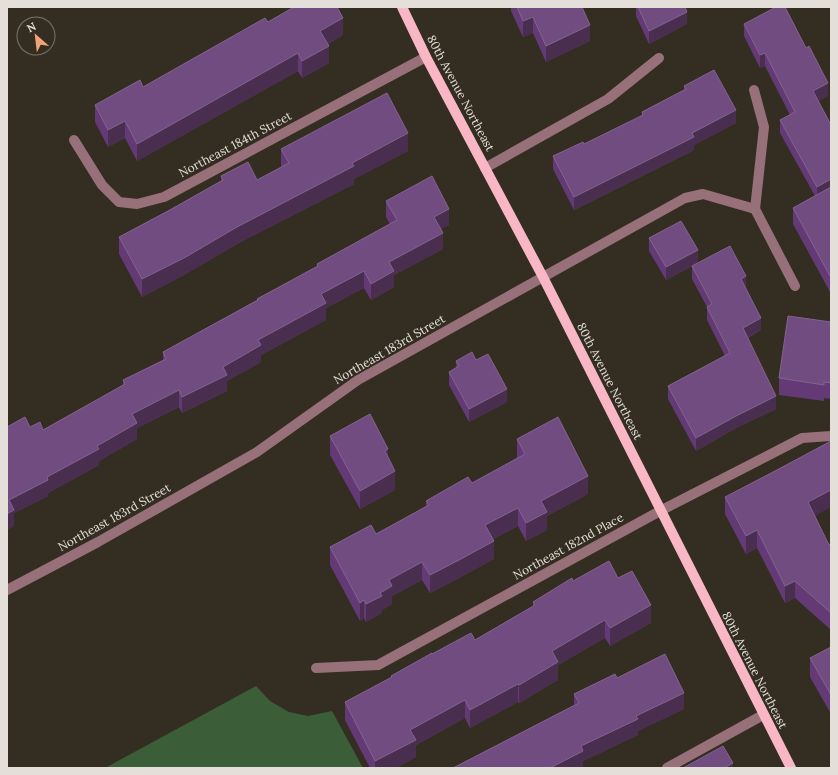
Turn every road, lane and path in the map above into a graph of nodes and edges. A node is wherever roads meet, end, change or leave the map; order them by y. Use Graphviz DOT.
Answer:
graph roads {
  1 [pos="402,7"];
  2 [pos="426,57"];
  3 [pos="659,58"];
  4 [pos="754,90"];
  5 [pos="74,140"];
  6 [pos="485,168"];
  7 [pos="755,208"];
  8 [pos="543,277"];
  9 [pos="795,286"];
  10 [pos="831,436"];
  11 [pos="660,511"];
  12 [pos="7,590"];
  13 [pos="316,668"];
  14 [pos="764,715"];
  15 [pos="667,768"];
  16 [pos="791,768"];
  1 -- 2 [label="main road, 80th Avenue Northeast"];
  2 -- 5 [label="street, Northeast 184th Street"];
  2 -- 6 [label="main road, 80th Avenue Northeast"];
  3 -- 6 [label="street"];
  4 -- 7 [label="street"];
  6 -- 8 [label="main road, 80th Avenue Northeast"];
  7 -- 8 [label="street, Northeast 183rd Street"];
  7 -- 9 [label="street"];
  8 -- 11 [label="main road, 80th Avenue Northeast"];
  8 -- 12 [label="street, Northeast 183rd Street"];
  10 -- 11 [label="street, Northeast 182nd Place"];
  11 -- 13 [label="street, Northeast 182nd Place"];
  11 -- 14 [label="main road, 80th Avenue Northeast"];
  14 -- 15 [label="street"];
  14 -- 16 [label="main road, 80th Avenue Northeast"];
}
